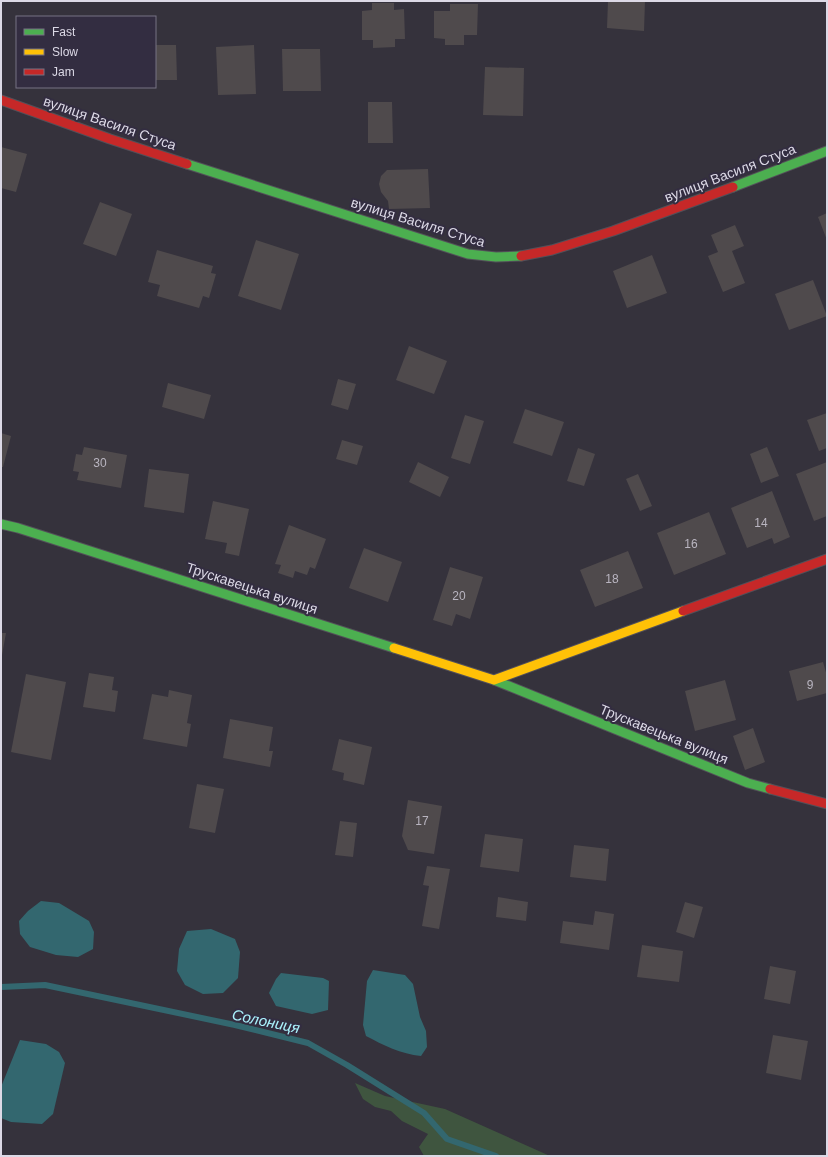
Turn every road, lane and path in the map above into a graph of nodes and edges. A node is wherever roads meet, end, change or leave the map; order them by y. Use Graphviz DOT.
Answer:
graph roads {
  1 [pos="1,100"];
  2 [pos="827,151"];
  3 [pos="1,524"];
  4 [pos="827,559"];
  5 [pos="494,680"];
  6 [pos="827,804"];
  1 -- 2 [label="street, вулиця Василя Стуса"];
  3 -- 5 [label="street, Трускавецька вулиця"];
  4 -- 5 [label="street"];
  5 -- 6 [label="street, Трускавецька вулиця"];
}
